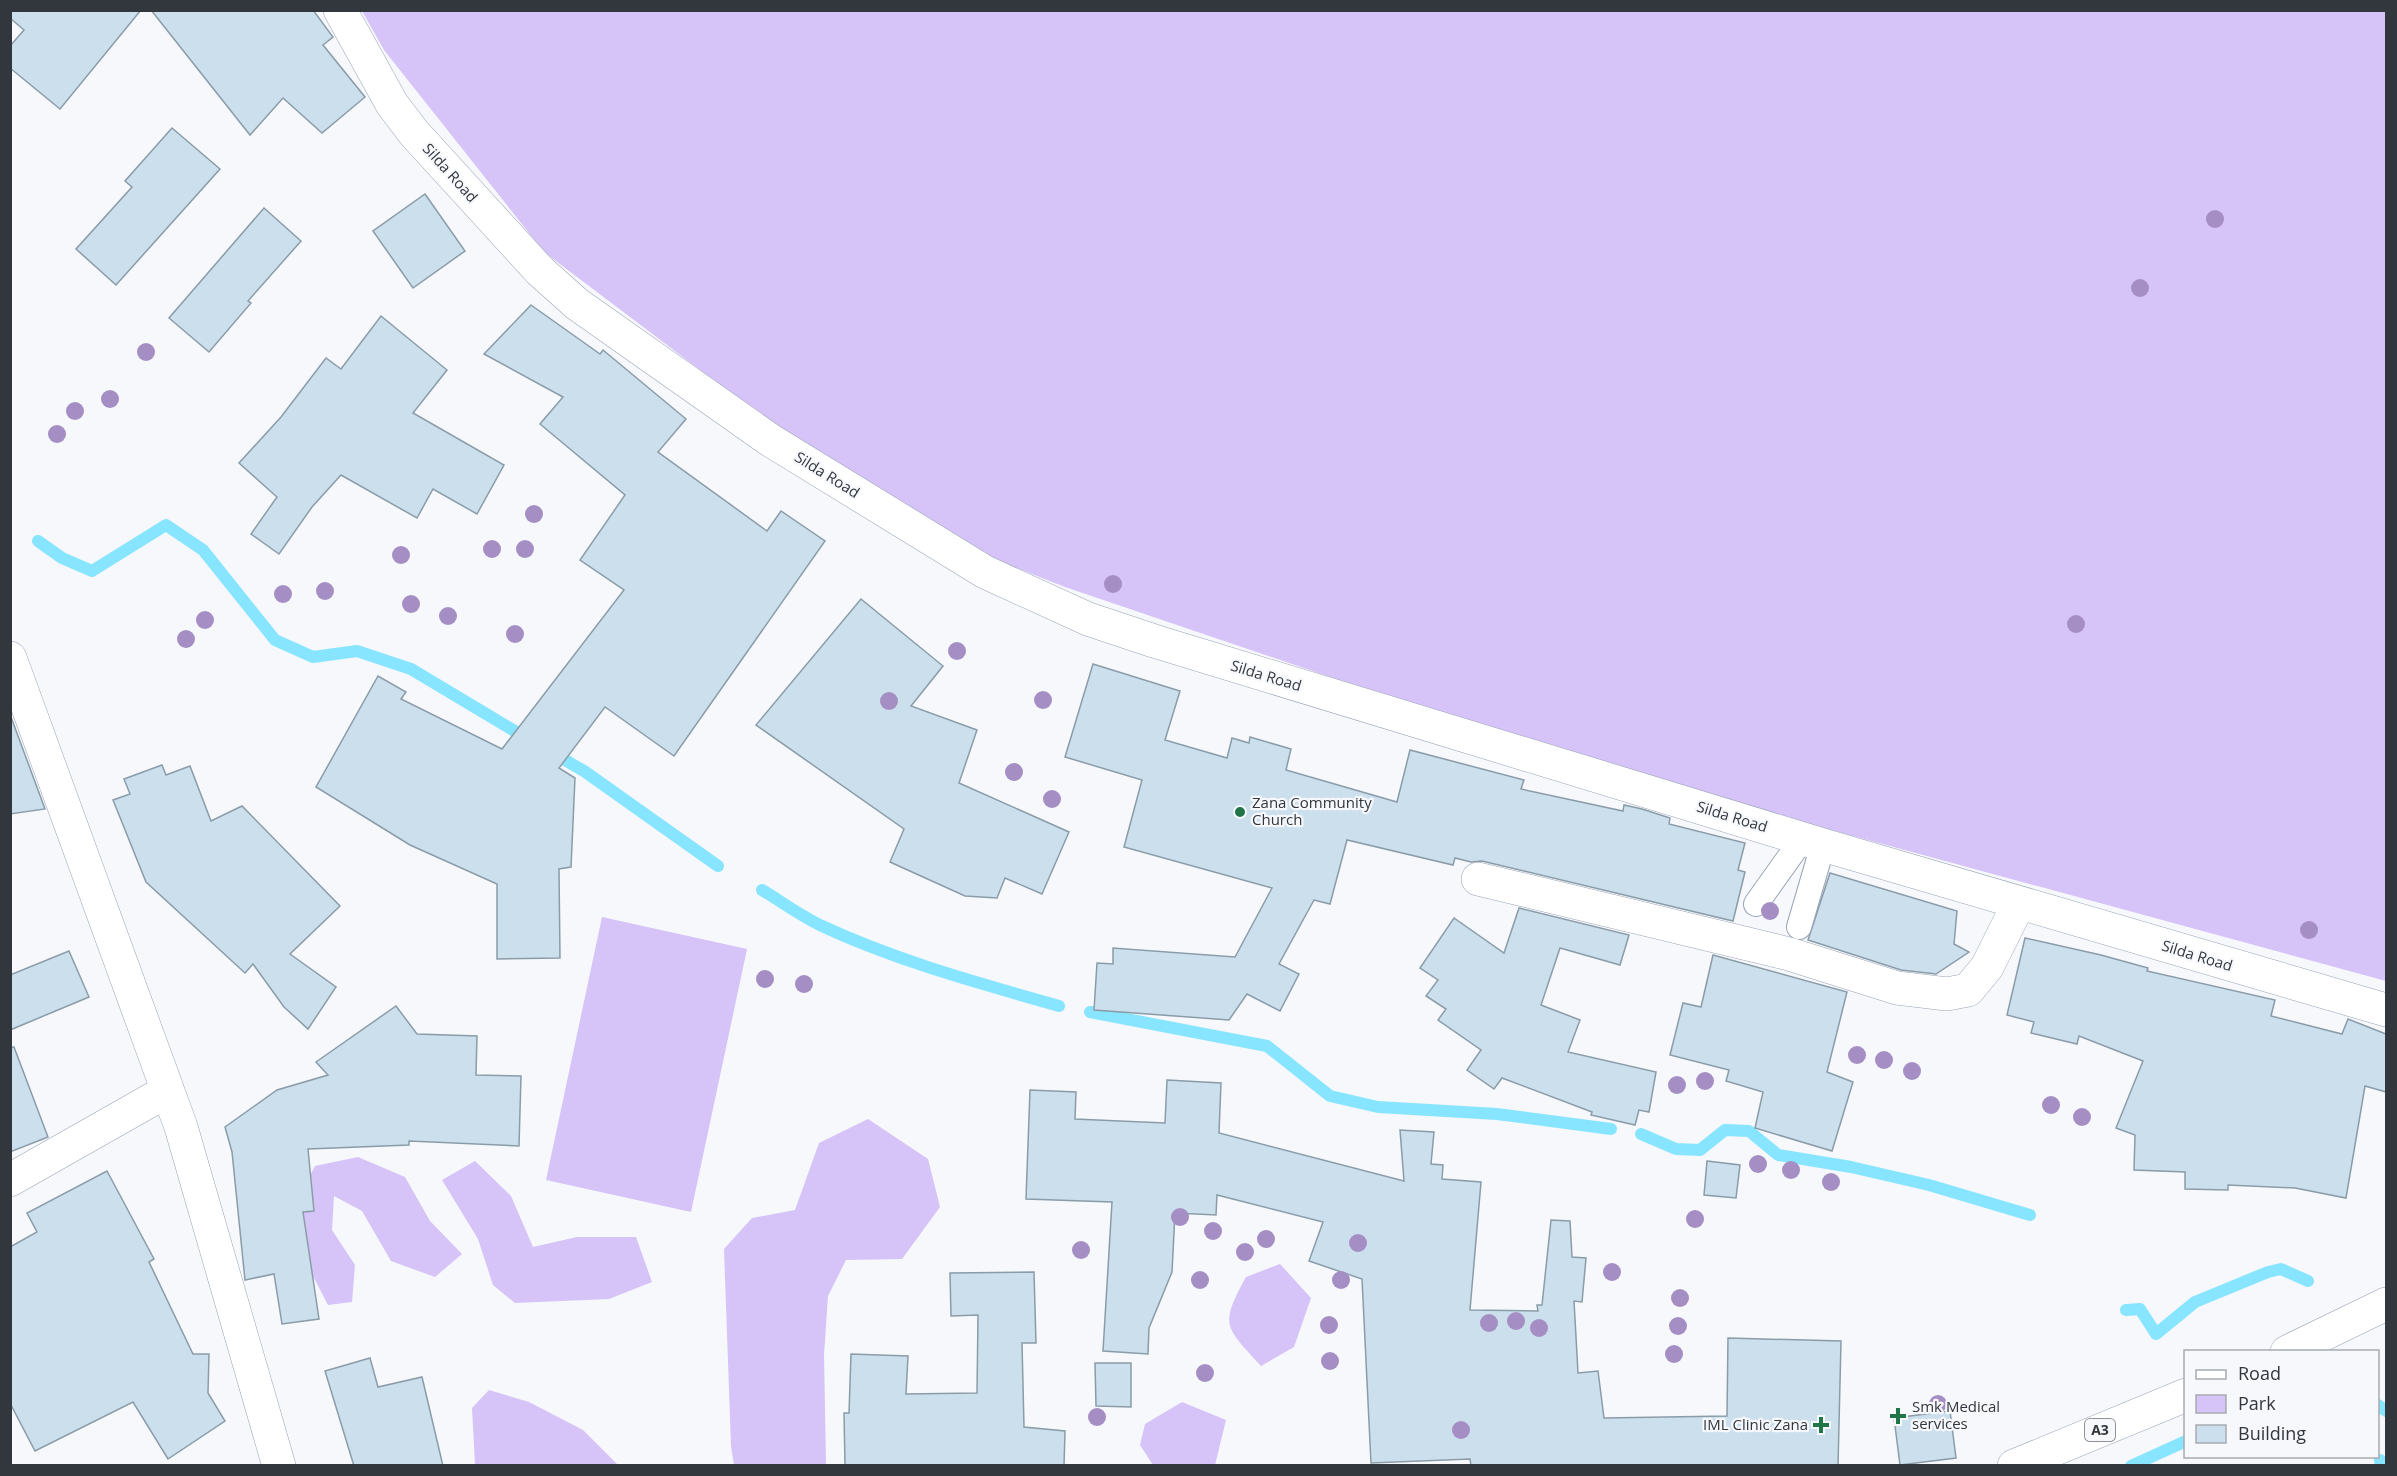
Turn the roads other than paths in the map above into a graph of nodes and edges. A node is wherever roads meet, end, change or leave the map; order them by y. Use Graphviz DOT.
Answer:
graph roads {
  1 [pos="340,10"];
  2 [pos="10,658"];
  3 [pos="1813,842"];
  4 [pos="1478,879"];
  5 [pos="2019,903"];
  6 [pos="1756,904"];
  7 [pos="1799,927"];
  8 [pos="2386,1010"];
  9 [pos="167,1091"];
  10 [pos="10,1180"];
  11 [pos="2386,1304"];
  12 [pos="2291,1350"];
  13 [pos="2184,1396"];
  14 [pos="279,1466"];
  15 [pos="2014,1466"];
  1 -- 3 [label="street, Silda Road"];
  2 -- 9 [label="street"];
  3 -- 5 [label="street, Silda Road"];
  3 -- 6 [label="lane"];
  3 -- 7 [label="lane"];
  4 -- 5 [label="street"];
  5 -- 8 [label="street, Silda Road"];
  9 -- 10 [label="street"];
  9 -- 14 [label="street"];
  11 -- 12 [label="street"];
  13 -- 15 [label="street, A3"];
}
